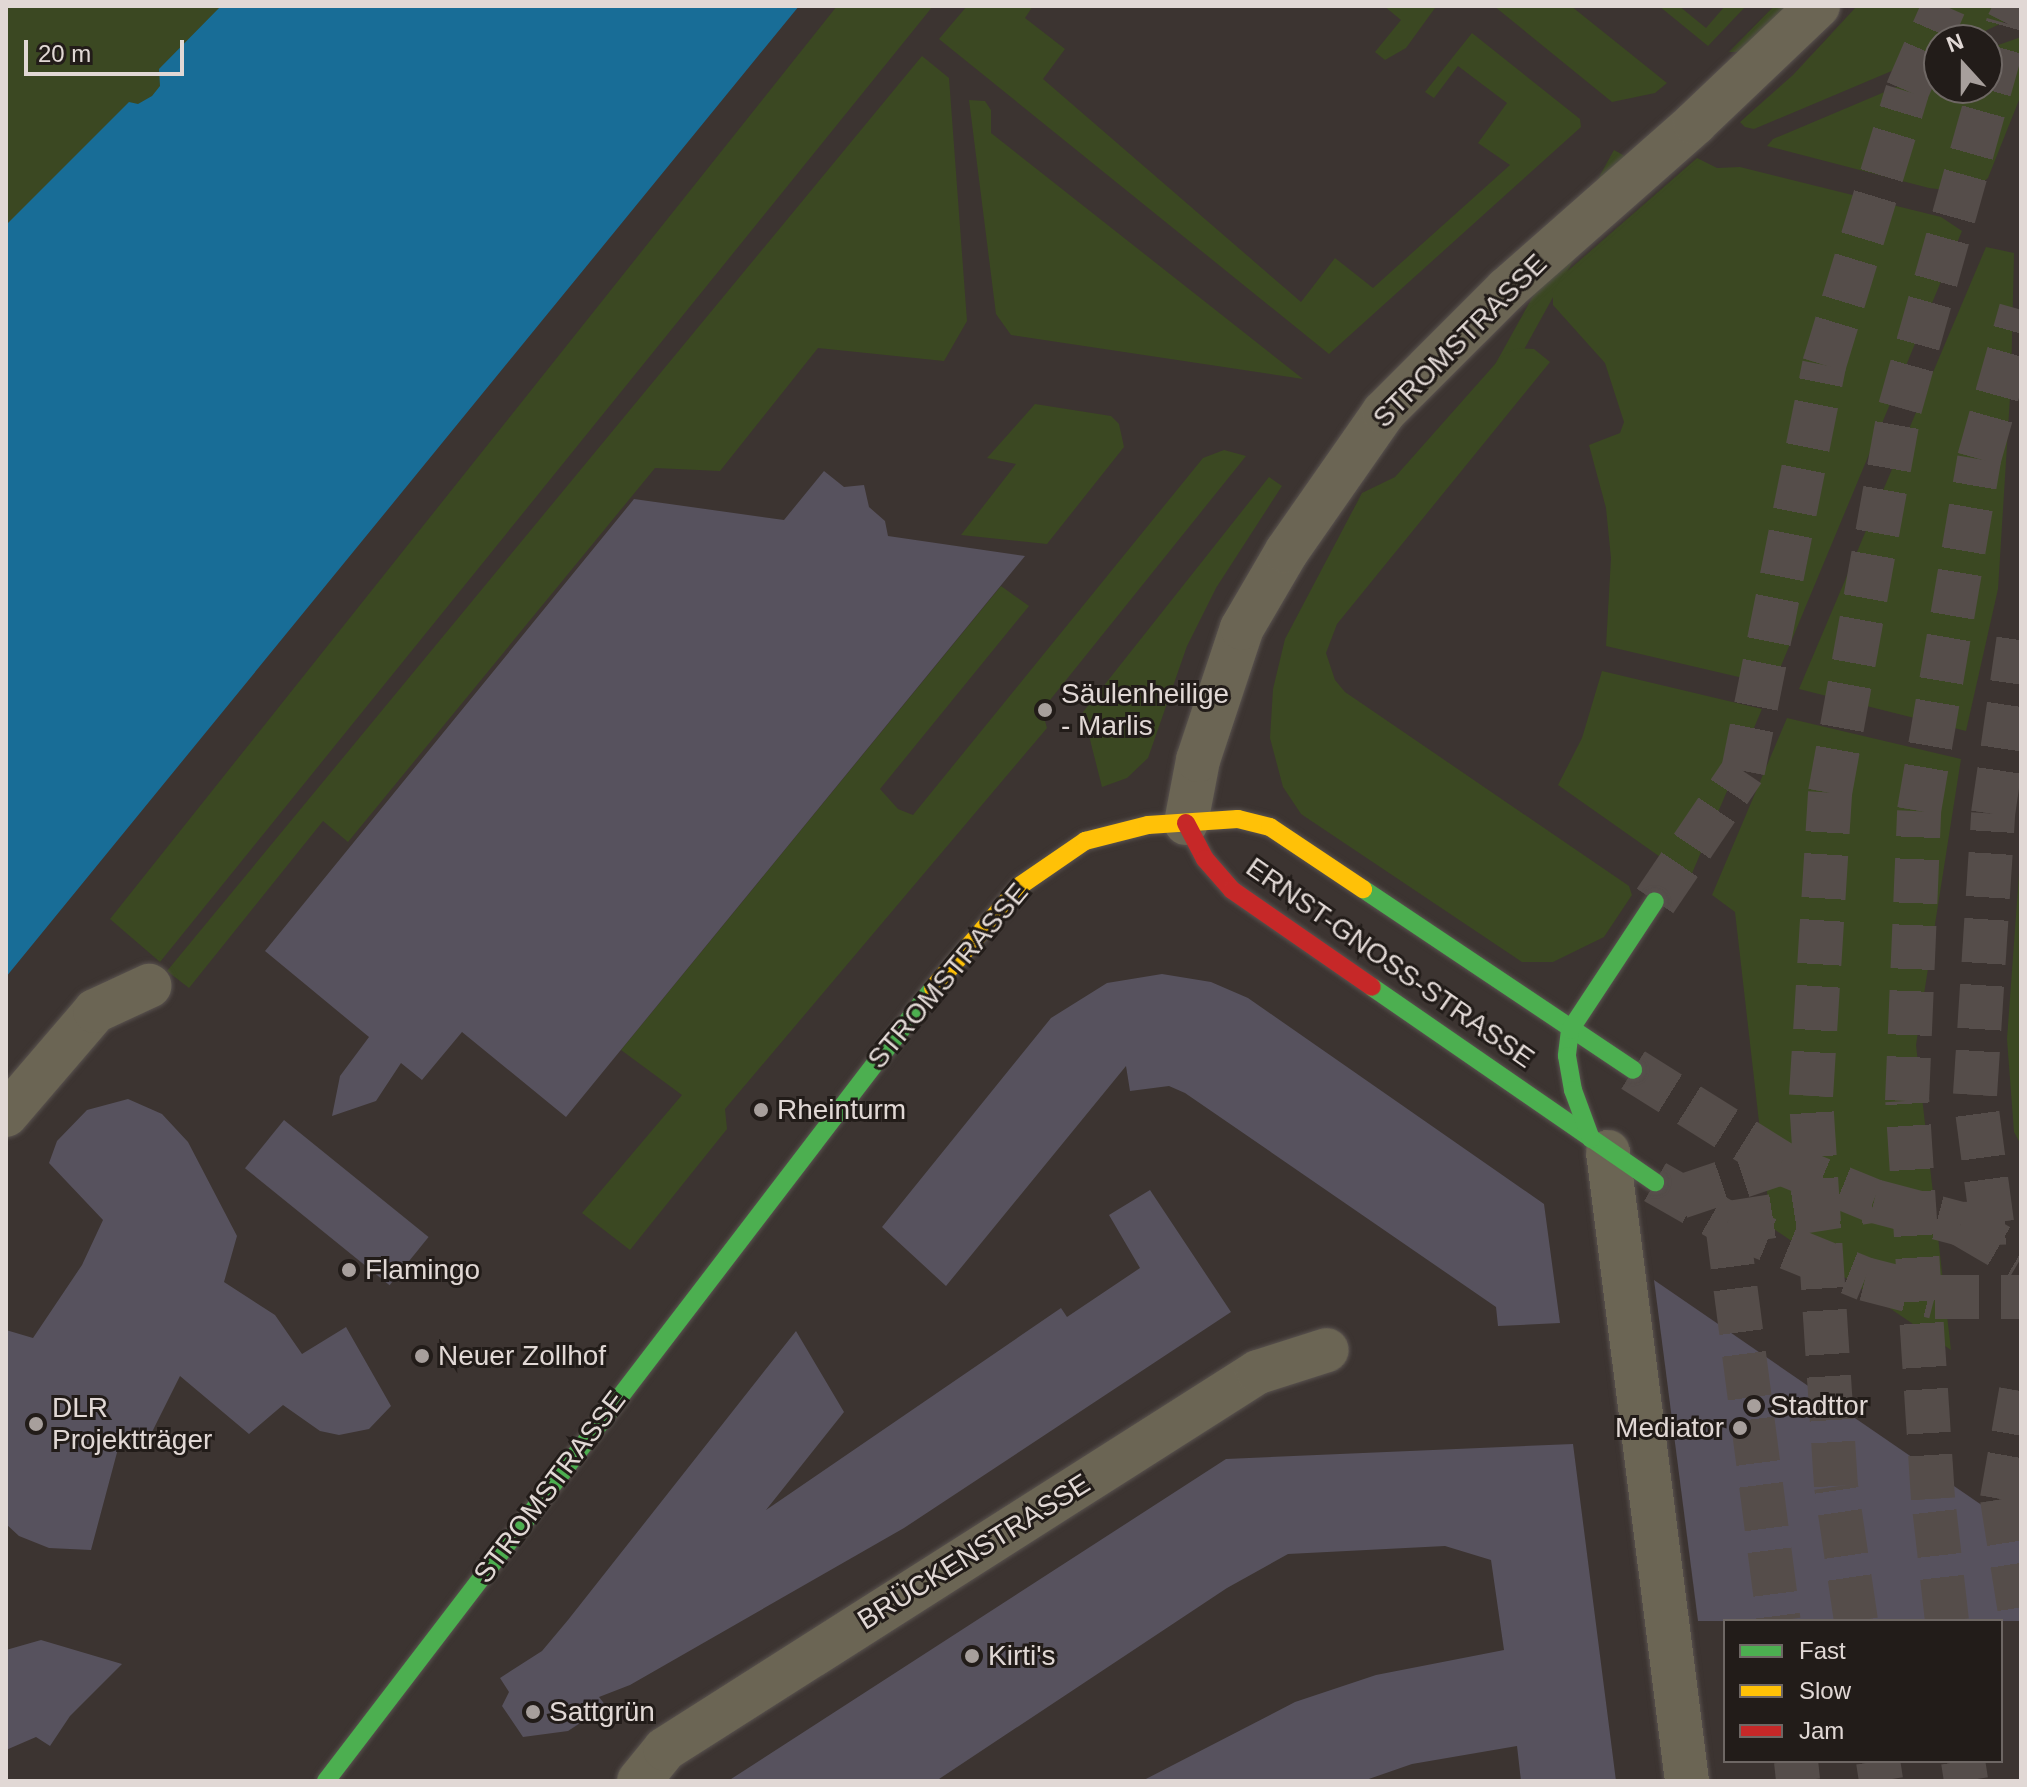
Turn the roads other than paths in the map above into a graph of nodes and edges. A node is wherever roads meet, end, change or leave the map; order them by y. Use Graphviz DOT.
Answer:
graph roads {
  1 [pos="1818,6"];
  2 [pos="1186,823"];
  3 [pos="1655,901"];
  4 [pos="149,986"];
  5 [pos="1570,1030"];
  6 [pos="1633,1070"];
  7 [pos="6,1115"];
  8 [pos="1600,1146"];
  9 [pos="1655,1182"];
  10 [pos="1327,1350"];
  11 [pos="326,1781"];
  12 [pos="639,1781"];
  13 [pos="1687,1781"];
  1 -- 2 [label="street, STROMSTRASSE"];
  2 -- 5 [label="main road, ERNST-GNOSS-STRASSE"];
  2 -- 8 [label="main road, ERNST-GNOSS-STRASSE"];
  2 -- 11 [label="main road, STROMSTRASSE"];
  3 -- 5 [label="main road"];
  4 -- 7 [label="street"];
  5 -- 6 [label="main road, ERNST-GNOSS-STRASSE"];
  5 -- 8 [label="main road"];
  8 -- 9 [label="main road, ERNST-GNOSS-STRASSE"];
  8 -- 13 [label="street"];
  10 -- 12 [label="street, BRÜCKENSTRASSE"];
}
